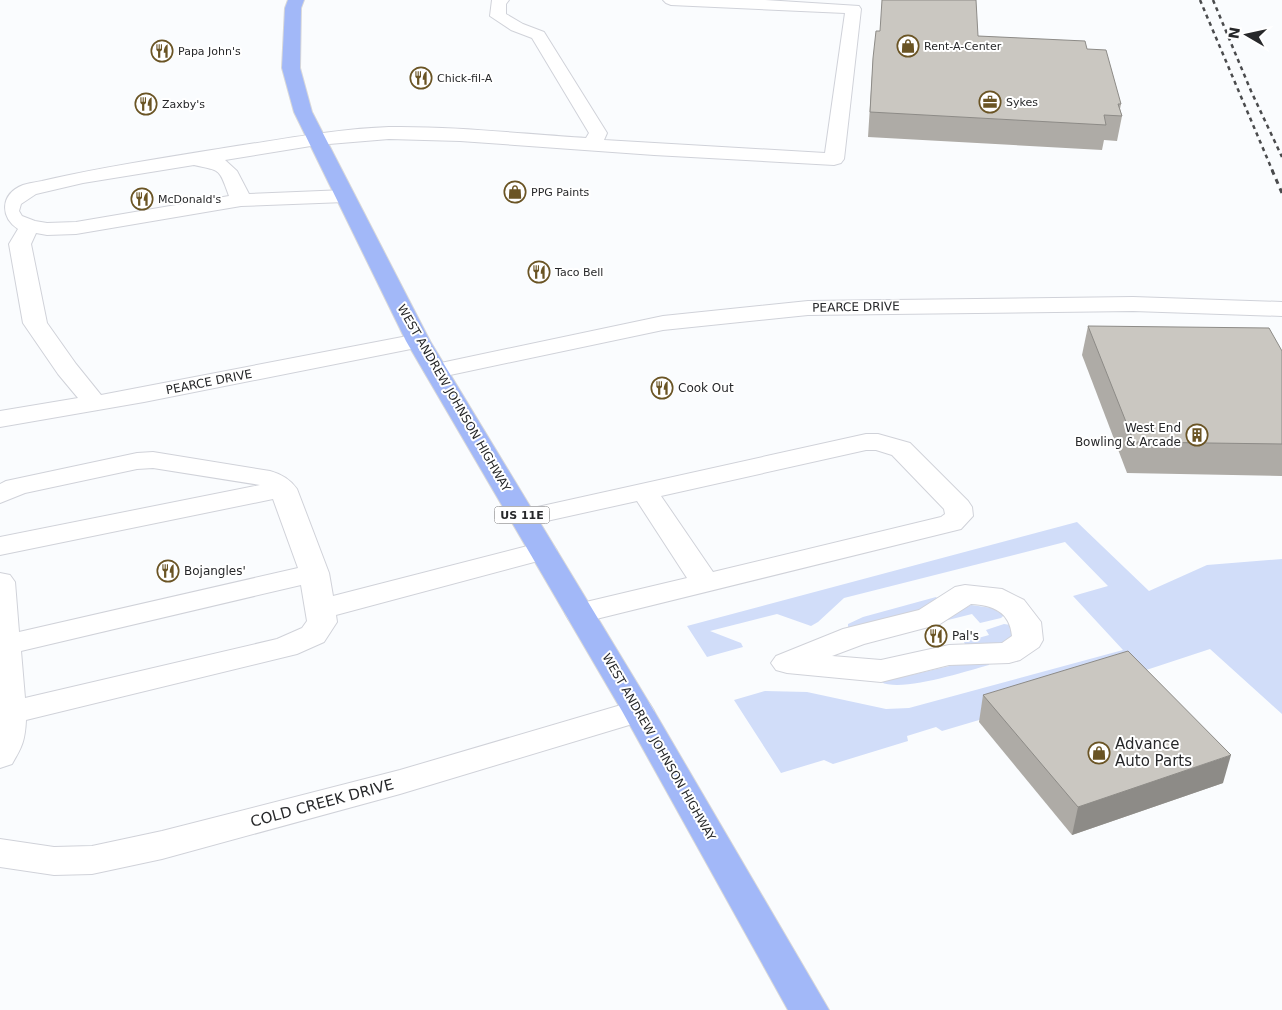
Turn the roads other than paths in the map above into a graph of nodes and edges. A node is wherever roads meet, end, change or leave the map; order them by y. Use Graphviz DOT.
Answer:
graph roads {
  1 [pos="296,0"];
  2 [pos="501,0"];
  3 [pos="670,0"];
  4 [pos="317,139"];
  5 [pos="592,144"];
  6 [pos="184,160"];
  7 [pos="346,196"];
  8 [pos="241,200"];
  9 [pos="30,226"];
  10 [pos="1282,309"];
  11 [pos="418,341"];
  12 [pos="436,371"];
  13 [pos="95,403"];
  14 [pos="0,419"];
  15 [pos="283,489"];
  16 [pos="644,491"];
  17 [pos="0,495"];
  18 [pos="524,518"];
  19 [pos="0,546"];
  20 [pos="543,551"];
  21 [pos="314,573"];
  22 [pos="0,582"];
  23 [pos="705,582"];
  24 [pos="321,610"];
  25 [pos="580,613"];
  26 [pos="5,645"];
  27 [pos="787,663"];
  28 [pos="638,711"];
  29 [pos="10,713"];
  30 [pos="0,756"];
  31 [pos="0,853"];
  32 [pos="808,1010"];
  1 -- 4 [label="main road, WEST ANDREW JOHNSON HIGHWAY / US 11E"];
  2 -- 5 [label="street"];
  3 -- 5 [label="street"];
  4 -- 5 [label="street"];
  4 -- 6 [label="street"];
  4 -- 7 [label="main road, WEST ANDREW JOHNSON HIGHWAY / US 11E"];
  6 -- 8 [label="street"];
  6 -- 9 [label="street"];
  7 -- 8 [label="street"];
  7 -- 11 [label="main road, WEST ANDREW JOHNSON HIGHWAY / US 11E"];
  8 -- 9 [label="street"];
  9 -- 13 [label="street"];
  10 -- 12 [label="street, PEARCE DRIVE"];
  11 -- 12 [label="main road, WEST ANDREW JOHNSON HIGHWAY / US 11E"];
  11 -- 13 [label="street, PEARCE DRIVE"];
  12 -- 18 [label="main road, WEST ANDREW JOHNSON HIGHWAY / US 11E"];
  13 -- 14 [label="street, PEARCE DRIVE"];
  15 -- 17 [label="street"];
  15 -- 19 [label="street"];
  15 -- 21 [label="street"];
  16 -- 18 [label="street"];
  16 -- 23 [label="street"];
  16 -- 23 [label="street"];
  18 -- 20 [label="main road, WEST ANDREW JOHNSON HIGHWAY / US 11E"];
  20 -- 24 [label="street"];
  20 -- 25 [label="main road, WEST ANDREW JOHNSON HIGHWAY / US 11E"];
  21 -- 24 [label="street"];
  21 -- 26 [label="street"];
  22 -- 26 [label="street"];
  23 -- 25 [label="street"];
  24 -- 29 [label="street"];
  25 -- 28 [label="main road, WEST ANDREW JOHNSON HIGHWAY / US 11E"];
  26 -- 29 [label="street"];
  27 -- 27 [label="street"];
  28 -- 31 [label="street, COLD CREEK DRIVE"];
  28 -- 32 [label="main road, WEST ANDREW JOHNSON HIGHWAY / US 11E"];
  29 -- 30 [label="street"];
}
